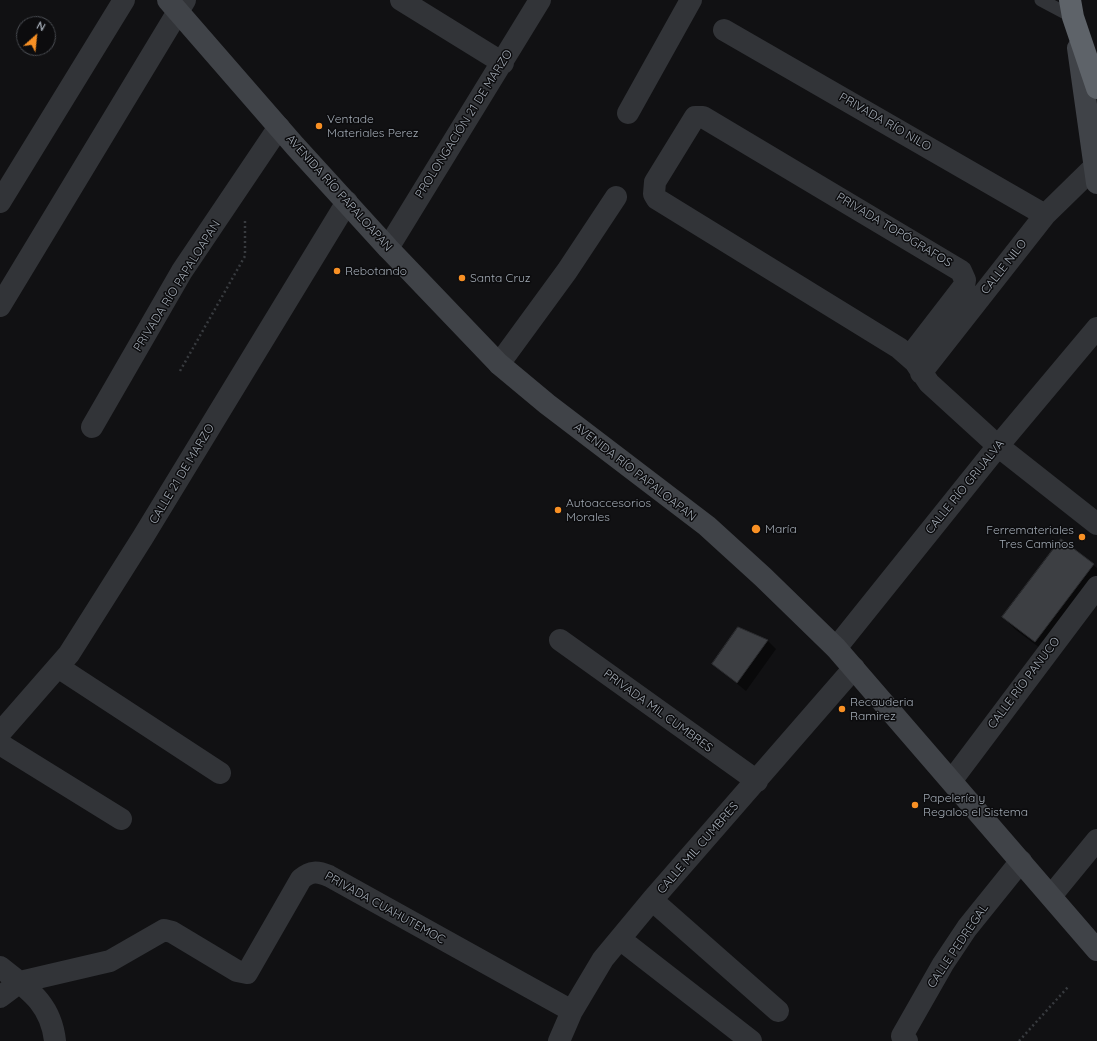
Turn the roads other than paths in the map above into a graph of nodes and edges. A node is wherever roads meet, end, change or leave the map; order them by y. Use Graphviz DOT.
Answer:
graph roads {
  1 [pos="124,0"];
  2 [pos="401,0"];
  3 [pos="540,0"];
  4 [pos="691,0"];
  5 [pos="1041,0"];
  6 [pos="177,4"];
  7 [pos="1072,8"];
  8 [pos="724,30"];
  9 [pos="503,63"];
  10 [pos="1097,88"];
  11 [pos="628,113"];
  12 [pos="279,127"];
  13 [pos="1095,175"];
  14 [pos="616,197"];
  15 [pos="0,202"];
  16 [pos="347,202"];
  17 [pos="1045,215"];
  18 [pos="388,248"];
  19 [pos="0,306"];
  20 [pos="1097,328"];
  21 [pos="499,364"];
  22 [pos="916,364"];
  23 [pos="92,427"];
  24 [pos="998,446"];
  25 [pos="1097,524"];
  26 [pos="1097,587"];
  27 [pos="560,640"];
  28 [pos="836,648"];
  29 [pos="58,667"];
  30 [pos="854,668"];
  31 [pos="0,733"];
  32 [pos="0,744"];
  33 [pos="220,773"];
  34 [pos="952,780"];
  35 [pos="757,781"];
  36 [pos="122,819"];
  37 [pos="1097,840"];
  38 [pos="1021,861"];
  39 [pos="1051,896"];
  40 [pos="652,900"];
  41 [pos="620,939"];
  42 [pos="1097,950"];
  43 [pos="0,967"];
  44 [pos="20,982"];
  45 [pos="0,997"];
  46 [pos="572,1011"];
  47 [pos="778,1011"];
  48 [pos="904,1039"];
  49 [pos="55,1041"];
  50 [pos="559,1041"];
  51 [pos="751,1041"];
  1 -- 15 [label="street"];
  2 -- 9 [label="street"];
  3 -- 9 [label="street, PROLONGACIÓN 21 DE MARZO"];
  4 -- 11 [label="street"];
  5 -- 7 [label="lane"];
  6 -- 12 [label="main road, AVENIDA RÍO PAPALOAPAN"];
  6 -- 19 [label="street"];
  7 -- 10 [label="highway"];
  7 -- 13 [label="main road"];
  8 -- 17 [label="street, PRIVADA RÍO NILO"];
  9 -- 18 [label="street, PROLONGACIÓN 21 DE MARZO"];
  12 -- 16 [label="main road, AVENIDA RÍO PAPALOAPAN"];
  12 -- 23 [label="street, PRIVADA RÍO PAPALOAPAN"];
  13 -- 17 [label="street, CALLE NILO"];
  14 -- 21 [label="street"];
  16 -- 18 [label="main road, AVENIDA RÍO PAPALOAPAN"];
  16 -- 29 [label="street, CALLE 21 DE MARZO"];
  17 -- 22 [label="street, CALLE NILO"];
  18 -- 21 [label="main road, AVENIDA RÍO PAPALOAPAN"];
  20 -- 24 [label="street, CALLE RÍO GRIJALVA"];
  21 -- 28 [label="main road, AVENIDA RÍO PAPALOAPAN"];
  22 -- 22 [label="street, PRIVADA TOPÓGRAFOS"];
  22 -- 24 [label="street"];
  24 -- 25 [label="street"];
  24 -- 28 [label="street, CALLE RÍO GRIJALVA"];
  26 -- 34 [label="street, CALLE RÍO PANUCO"];
  27 -- 35 [label="street, PRIVADA MIL CUMBRES"];
  28 -- 30 [label="main road, AVENIDA RÍO PAPALOAPAN"];
  29 -- 31 [label="street, CALLE 21 DE MARZO"];
  29 -- 33 [label="street"];
  30 -- 34 [label="main road, AVENIDA RÍO PAPALOAPAN"];
  30 -- 35 [label="street, CALLE MIL CUMBRES"];
  32 -- 36 [label="street"];
  34 -- 38 [label="main road, AVENIDA RÍO PAPALOAPAN"];
  35 -- 40 [label="street, CALLE MIL CUMBRES"];
  37 -- 39 [label="street"];
  38 -- 39 [label="main road, AVENIDA RÍO PAPALOAPAN"];
  38 -- 48 [label="street, CALLE PEDREGAL"];
  39 -- 42 [label="main road, AVENIDA RÍO PAPALOAPAN"];
  40 -- 41 [label="street, CALLE MIL CUMBRES"];
  40 -- 47 [label="street"];
  41 -- 46 [label="street, CALLE MIL CUMBRES"];
  41 -- 51 [label="street"];
  43 -- 44 [label="street"];
  44 -- 45 [label="street"];
  44 -- 46 [label="street, PRIVADA CUAHUTEMOC"];
  44 -- 49 [label="street"];
  46 -- 50 [label="street, CALLE MIL CUMBRES"];
}
